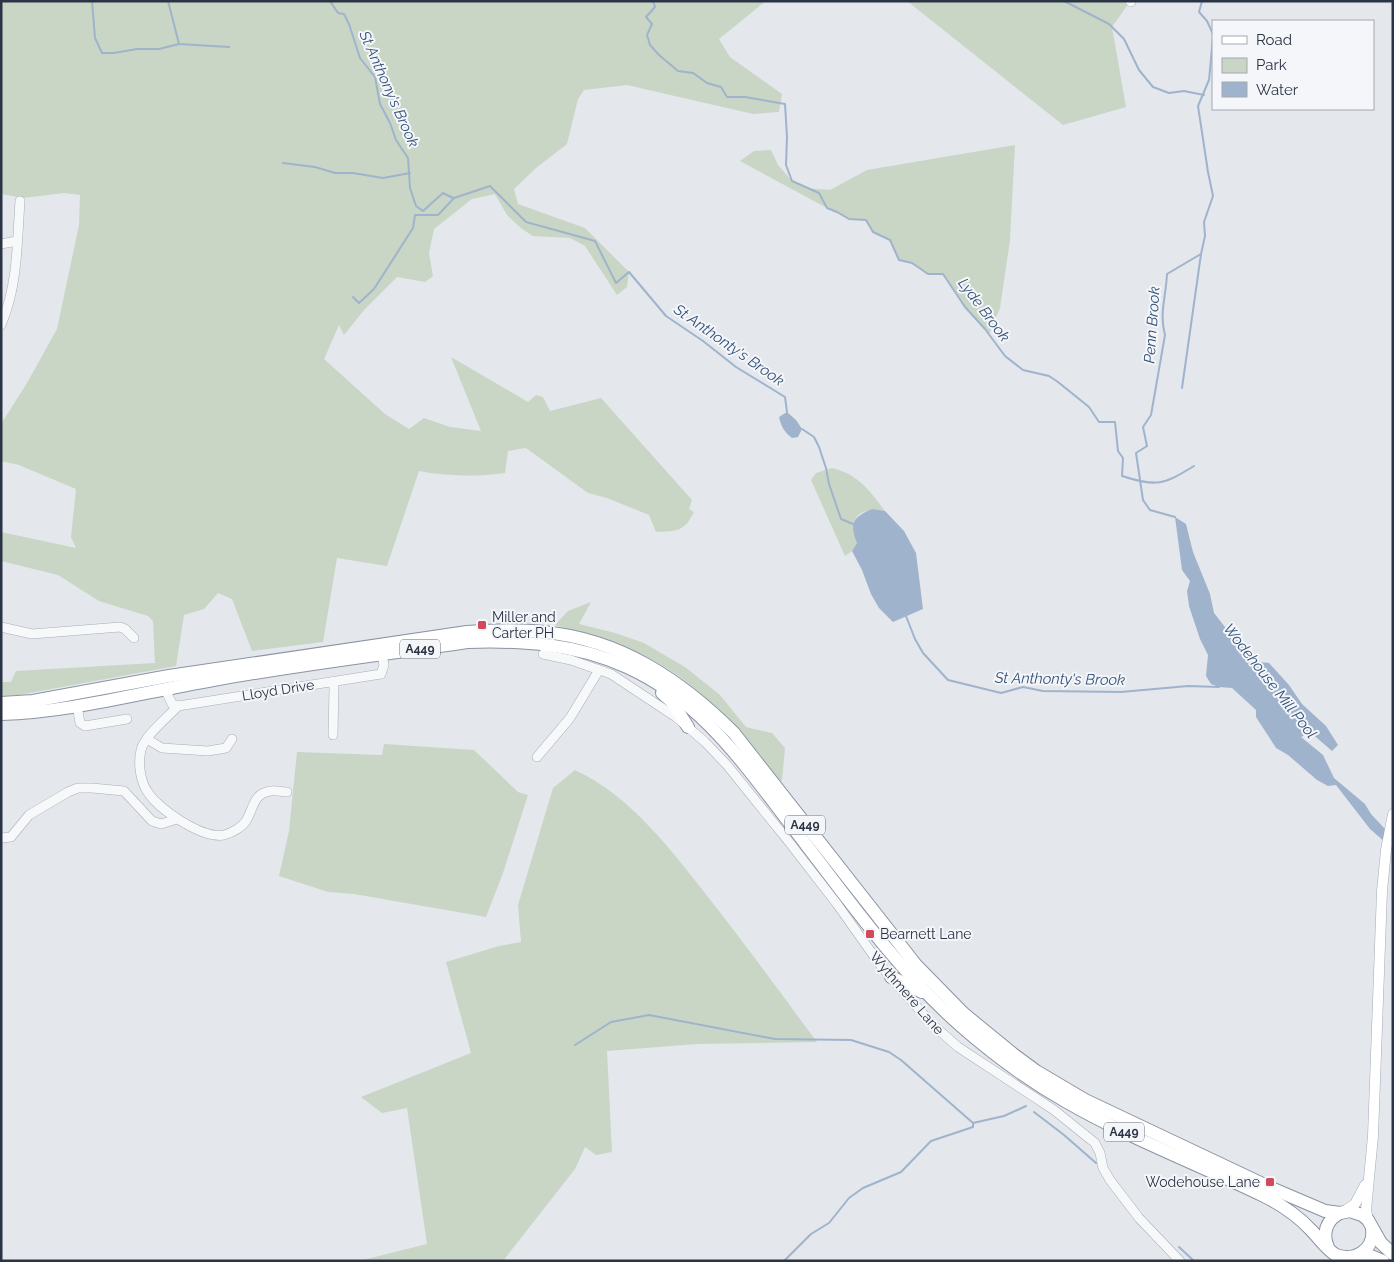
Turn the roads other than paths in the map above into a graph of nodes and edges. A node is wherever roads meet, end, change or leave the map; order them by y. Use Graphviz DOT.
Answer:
graph roads {
  1 [pos="20,201"];
  2 [pos="18,241"];
  3 [pos="1,244"];
  4 [pos="1,325"];
  5 [pos="1,627"];
  6 [pos="134,638"];
  7 [pos="543,654"];
  8 [pos="382,655"];
  9 [pos="629,668"];
  10 [pos="599,670"];
  11 [pos="332,682"];
  12 [pos="165,689"];
  13 [pos="1,703"];
  14 [pos="77,706"];
  15 [pos="178,706"];
  16 [pos="1,714"];
  17 [pos="127,718"];
  18 [pos="688,727"];
  19 [pos="333,735"];
  20 [pos="147,739"];
  21 [pos="232,739"];
  22 [pos="537,757"];
  23 [pos="287,792"];
  24 [pos="1393,814"];
  25 [pos="177,819"];
  26 [pos="1,838"];
  27 [pos="891,977"];
  28 [pos="929,995"];
  29 [pos="1369,1176"];
  30 [pos="1341,1213"];
  31 [pos="1369,1223"];
  32 [pos="1333,1254"];
  33 [pos="1393,1254"];
  34 [pos="1358,1258"];
  35 [pos="1180,1261"];
  36 [pos="1383,1261"];
  1 -- 2 [label="street"];
  2 -- 3 [label="street"];
  2 -- 4 [label="street"];
  5 -- 6 [label="street"];
  7 -- 10 [label="street, Wythmere Lane"];
  8 -- 9 [label="highway, A449"];
  8 -- 11 [label="street, Lloyd Drive"];
  8 -- 12 [label="highway, A449"];
  9 -- 18 [label="highway"];
  9 -- 28 [label="highway, A449"];
  10 -- 18 [label="street, Wythmere Lane"];
  10 -- 22 [label="street"];
  11 -- 15 [label="street, Lloyd Drive"];
  11 -- 19 [label="street"];
  12 -- 14 [label="highway, A449"];
  12 -- 15 [label="street"];
  13 -- 30 [label="highway, A449"];
  14 -- 16 [label="highway, A449"];
  14 -- 17 [label="street"];
  15 -- 20 [label="street"];
  18 -- 27 [label="street, Wythmere Lane"];
  20 -- 21 [label="street"];
  20 -- 25 [label="street"];
  23 -- 25 [label="street"];
  24 -- 29 [label="main road"];
  25 -- 26 [label="street"];
  27 -- 28 [label="highway"];
  27 -- 35 [label="street, Wythmere Lane"];
  28 -- 32 [label="highway, A449"];
  29 -- 30 [label="main road"];
  29 -- 31 [label="main road"];
  30 -- 31 [label="highway"];
  30 -- 32 [label="highway"];
  31 -- 33 [label="highway"];
  31 -- 34 [label="highway"];
  32 -- 34 [label="highway"];
  34 -- 36 [label="highway"];
}
